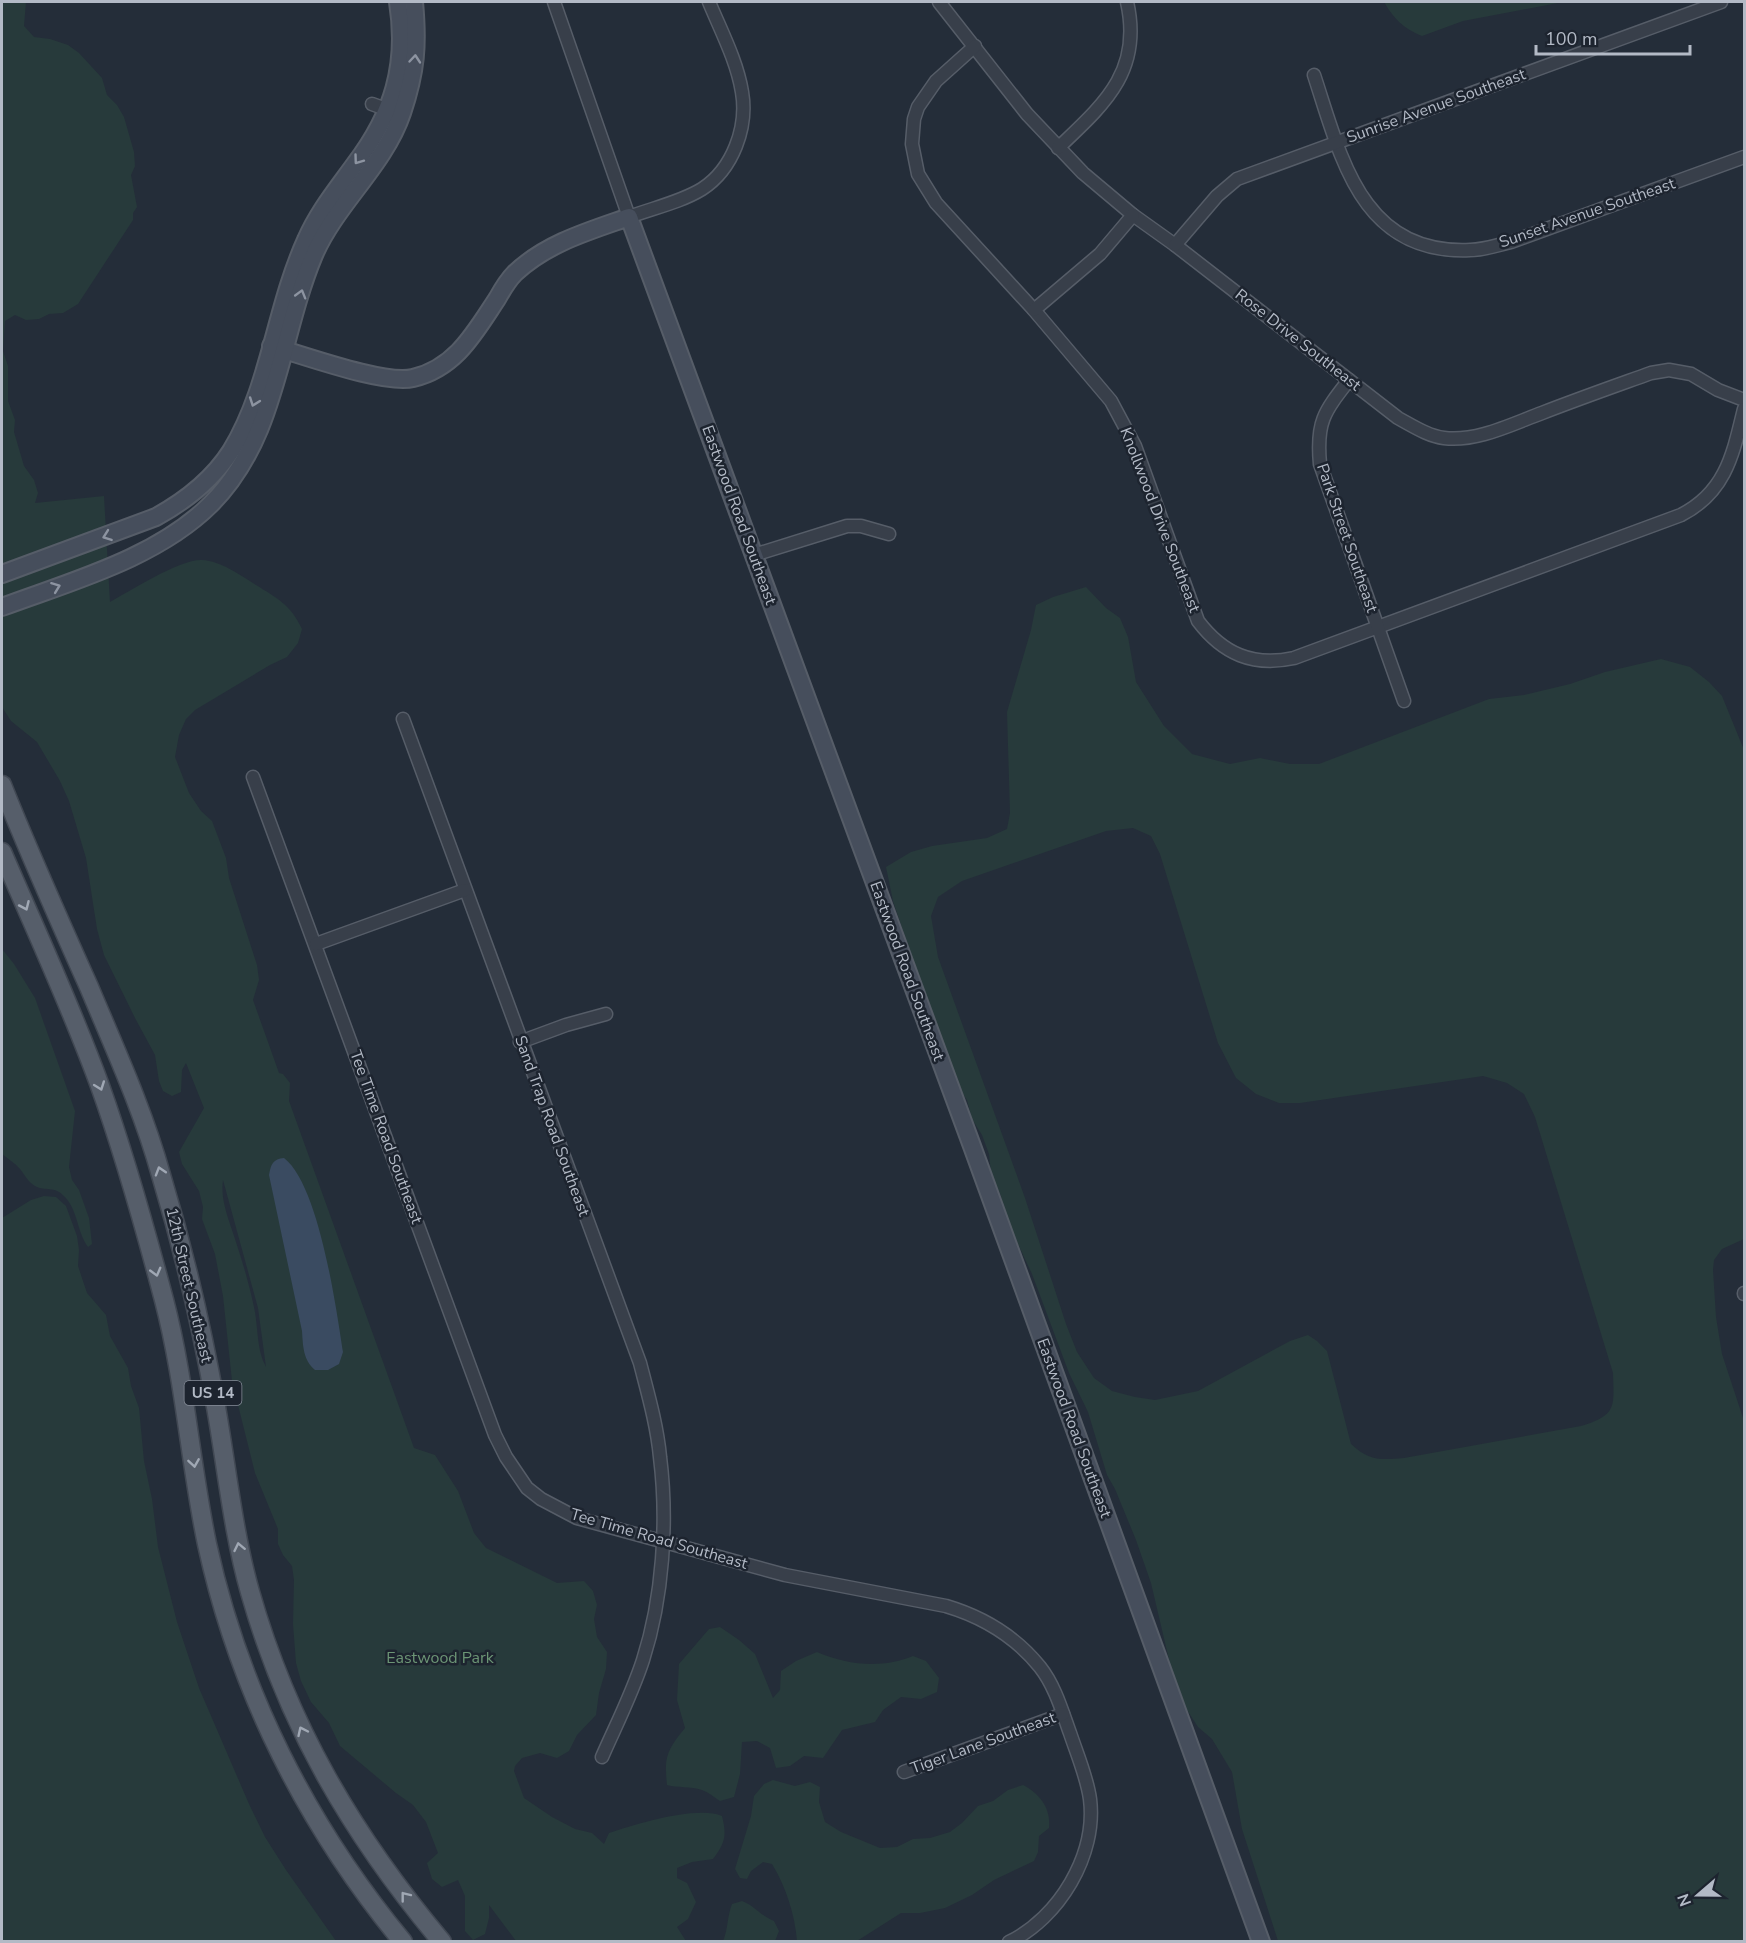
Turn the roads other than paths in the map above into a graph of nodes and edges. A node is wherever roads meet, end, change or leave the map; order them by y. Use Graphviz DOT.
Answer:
graph roads {
  1 [pos="398,2"];
  2 [pos="414,2"];
  3 [pos="554,2"];
  4 [pos="709,2"];
  5 [pos="939,2"];
  6 [pos="1127,2"];
  7 [pos="1721,2"];
  8 [pos="975,46"];
  9 [pos="1314,75"];
  10 [pos="387,109"];
  11 [pos="1336,142"];
  12 [pos="1058,148"];
  13 [pos="1744,157"];
  14 [pos="1133,214"];
  15 [pos="629,217"];
  16 [pos="1175,245"];
  17 [pos="1034,310"];
  18 [pos="278,348"];
  19 [pos="1349,380"];
  20 [pos="1744,400"];
  21 [pos="1744,409"];
  22 [pos="889,534"];
  23 [pos="754,555"];
  24 [pos="2,574"];
  25 [pos="2,607"];
  26 [pos="1378,628"];
  27 [pos="1404,700"];
  28 [pos="403,719"];
  29 [pos="254,777"];
  30 [pos="2,785"];
  31 [pos="2,852"];
  32 [pos="465,890"];
  33 [pos="316,945"];
  34 [pos="606,1014"];
  35 [pos="520,1042"];
  36 [pos="663,1541"];
  37 [pos="1063,1714"];
  38 [pos="602,1757"];
  39 [pos="904,1772"];
  40 [pos="403,1941"];
  41 [pos="442,1941"];
  42 [pos="1009,1941"];
  43 [pos="1261,1941"];
  1 -- 10 [label="street"];
  10 -- 2 [label="street, one-way"];
  3 -- 15 [label="street, Eastwood Road Southeast"];
  4 -- 15 [label="street"];
  5 -- 8 [label="street, Rose Drive Southeast"];
  6 -- 12 [label="street"];
  7 -- 11 [label="street, Sunrise Avenue Southeast"];
  8 -- 12 [label="street, Rose Drive Southeast"];
  8 -- 17 [label="street, Knollwood Drive Southeast"];
  9 -- 11 [label="street, Sunset Avenue Southeast"];
  10 -- 18 [label="street"];
  11 -- 13 [label="street, Sunset Avenue Southeast"];
  11 -- 16 [label="street, Sunrise Avenue Southeast"];
  12 -- 14 [label="street, Rose Drive Southeast"];
  14 -- 16 [label="street, Rose Drive Southeast"];
  14 -- 17 [label="street"];
  15 -- 18 [label="street"];
  15 -- 23 [label="street, Eastwood Road Southeast"];
  16 -- 19 [label="street, Rose Drive Southeast"];
  17 -- 26 [label="street, Knollwood Drive Southeast"];
  18 -- 24 [label="street, one-way"];
  25 -- 18 [label="street, one-way"];
  19 -- 20 [label="street, Rose Drive Southeast"];
  19 -- 26 [label="street, Park Street Southeast"];
  21 -- 26 [label="street, Knollwood Drive Southeast"];
  22 -- 23 [label="street"];
  23 -- 43 [label="street, Eastwood Road Southeast"];
  26 -- 27 [label="street, Park Street Southeast"];
  28 -- 32 [label="street, Sand Trap Road Southeast"];
  29 -- 33 [label="street, Tee Time Road Southeast"];
  41 -- 30 [label="main road, 12th Street Southeast / US 14, one-way"];
  31 -- 40 [label="main road, 12th Street Southeast / US 14, one-way"];
  32 -- 33 [label="street"];
  32 -- 35 [label="street, Sand Trap Road Southeast"];
  33 -- 36 [label="street, Tee Time Road Southeast"];
  34 -- 35 [label="street"];
  35 -- 36 [label="street, Sand Trap Road Southeast"];
  36 -- 37 [label="street, Tee Time Road Southeast"];
  36 -- 38 [label="street, Sand Trap Road Southeast"];
  37 -- 39 [label="street, Tiger Lane Southeast"];
  37 -- 42 [label="street, Tee Time Road Southeast"];
}
